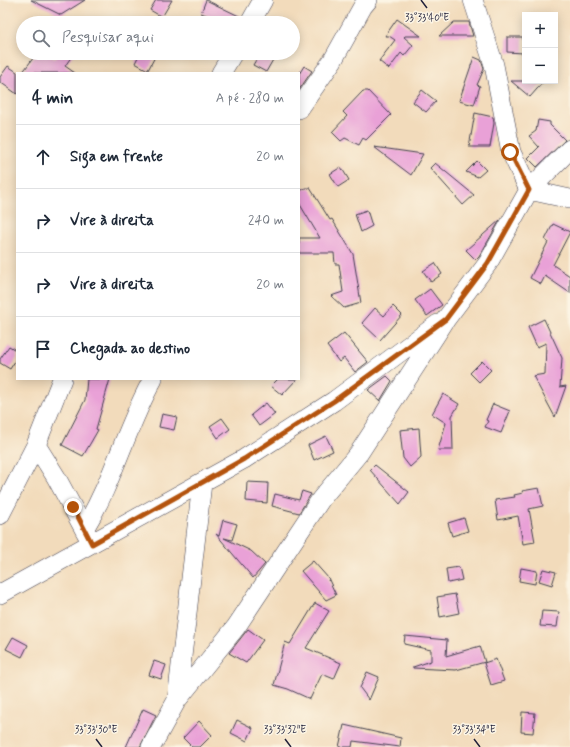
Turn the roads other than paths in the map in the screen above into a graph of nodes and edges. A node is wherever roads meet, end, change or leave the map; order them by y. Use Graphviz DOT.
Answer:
graph roads {
  1 [pos="263,0"];
  2 [pos="368,0"];
  3 [pos="473,0"];
  4 [pos="254,16"];
  5 [pos="229,60"];
  6 [pos="222,72"];
  7 [pos="300,107"];
  8 [pos="570,149"];
  9 [pos="529,190"];
  10 [pos="570,199"];
  11 [pos="446,319"];
  12 [pos="62,380"];
  13 [pos="152,380"];
  14 [pos="36,445"];
  15 [pos="202,483"];
  16 [pos="0,515"];
  17 [pos="88,536"];
  18 [pos="0,594"];
  19 [pos="177,700"];
  20 [pos="150,747"];
  1 -- 4 [label="street"];
  2 -- 7 [label="street"];
  3 -- 9 [label="street"];
  5 -- 6 [label="street"];
  8 -- 9 [label="street"];
  9 -- 10 [label="street"];
  9 -- 11 [label="street"];
  11 -- 15 [label="street"];
  11 -- 19 [label="street"];
  12 -- 14 [label="street"];
  13 -- 17 [label="street"];
  14 -- 16 [label="street"];
  14 -- 17 [label="street"];
  15 -- 17 [label="street"];
  15 -- 19 [label="street"];
  17 -- 18 [label="street"];
  19 -- 20 [label="street"];
}
